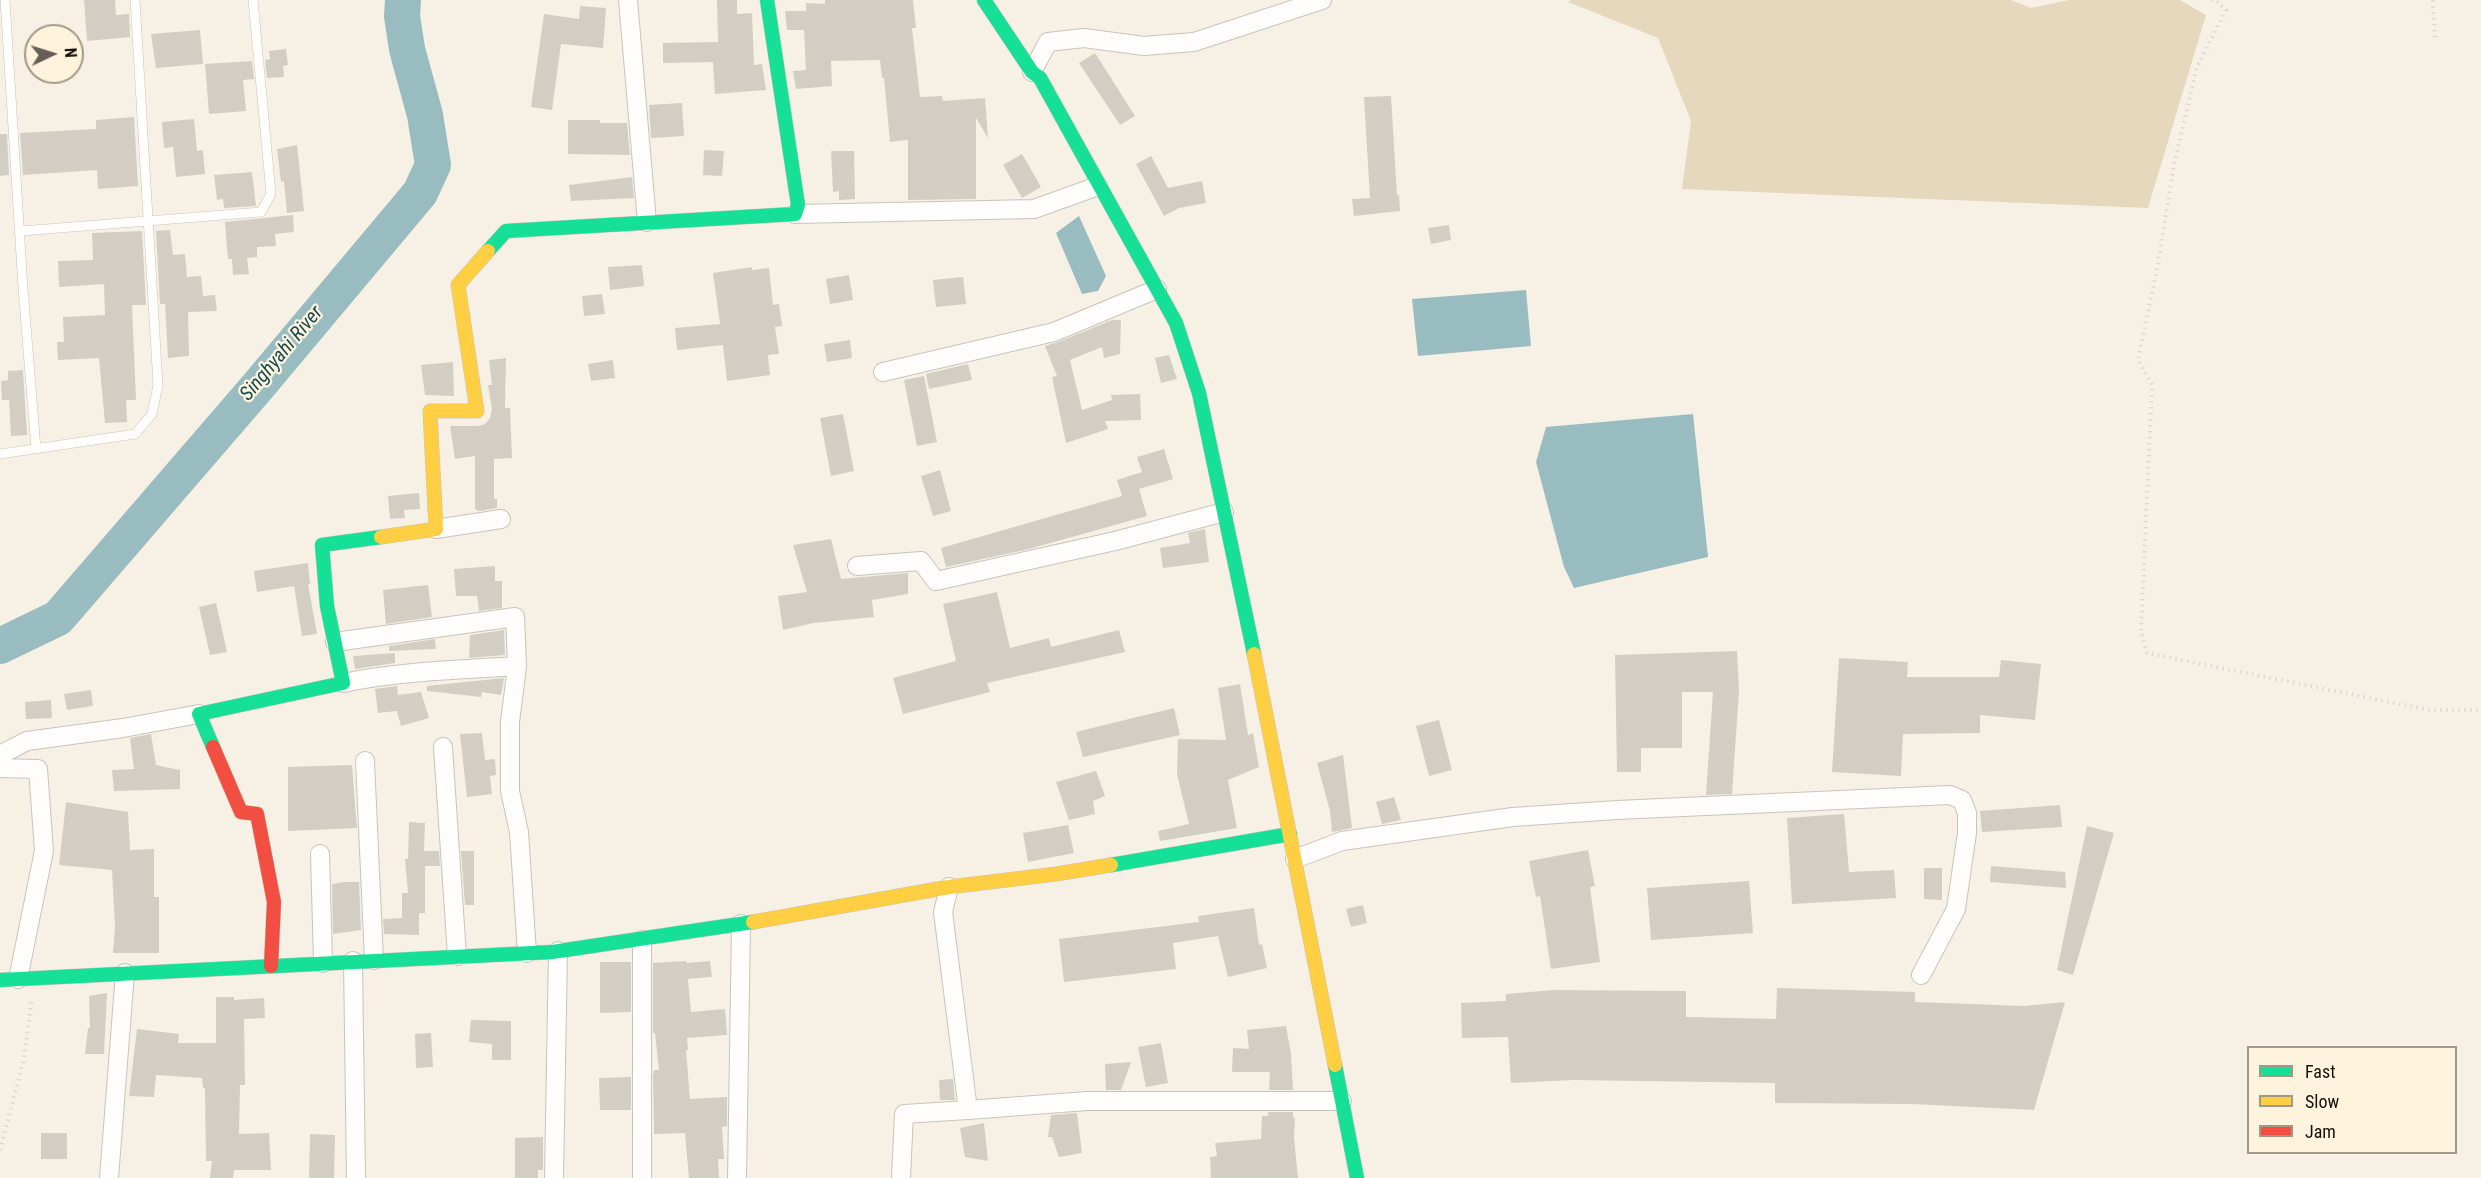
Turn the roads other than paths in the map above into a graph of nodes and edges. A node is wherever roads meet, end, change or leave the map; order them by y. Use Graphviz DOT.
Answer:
graph roads {
  1 [pos="5,0"];
  2 [pos="135,0"];
  3 [pos="253,0"];
  4 [pos="628,0"];
  5 [pos="767,0"];
  6 [pos="984,0"];
  7 [pos="1322,0"];
  8 [pos="1032,72"];
  9 [pos="1098,186"];
  10 [pos="795,214"];
  11 [pos="147,219"];
  12 [pos="647,222"];
  13 [pos="21,231"];
  14 [pos="1157,289"];
  15 [pos="884,372"];
  16 [pos="36,448"];
  17 [pos="0,454"];
  18 [pos="1224,512"];
  19 [pos="501,519"];
  20 [pos="436,529"];
  21 [pos="857,566"];
  22 [pos="335,642"];
  23 [pos="517,666"];
  24 [pos="343,683"];
  25 [pos="200,714"];
  26 [pos="443,747"];
  27 [pos="0,755"];
  28 [pos="365,761"];
  29 [pos="0,768"];
  30 [pos="1290,834"];
  31 [pos="320,854"];
  32 [pos="1295,859"];
  33 [pos="949,887"];
  34 [pos="741,924"];
  35 [pos="642,940"];
  36 [pos="558,951"];
  37 [pos="526,953"];
  38 [pos="457,956"];
  39 [pos="375,960"];
  40 [pos="353,961"];
  41 [pos="322,963"];
  42 [pos="271,966"];
  43 [pos="125,974"];
  44 [pos="1920,975"];
  45 [pos="18,979"];
  46 [pos="1342,1101"];
  47 [pos="968,1110"];
  48 [pos="110,1178"];
  49 [pos="356,1178"];
  50 [pos="554,1178"];
  51 [pos="642,1178"];
  52 [pos="737,1178"];
  53 [pos="901,1178"];
  54 [pos="1357,1178"];
  1 -- 13 [label="lane"];
  2 -- 11 [label="lane"];
  3 -- 11 [label="lane"];
  4 -- 12 [label="street"];
  5 -- 10 [label="street"];
  6 -- 8 [label="street"];
  7 -- 8 [label="street"];
  8 -- 9 [label="street"];
  9 -- 10 [label="street"];
  9 -- 14 [label="street"];
  10 -- 12 [label="street"];
  11 -- 13 [label="lane"];
  11 -- 16 [label="lane"];
  12 -- 20 [label="street"];
  13 -- 16 [label="lane"];
  14 -- 15 [label="street"];
  14 -- 18 [label="street"];
  16 -- 17 [label="lane"];
  18 -- 21 [label="street"];
  18 -- 30 [label="street"];
  19 -- 20 [label="street"];
  20 -- 22 [label="street"];
  22 -- 23 [label="street"];
  22 -- 24 [label="street"];
  23 -- 24 [label="street"];
  23 -- 37 [label="street"];
  24 -- 25 [label="street"];
  25 -- 27 [label="street"];
  25 -- 42 [label="street"];
  26 -- 38 [label="street"];
  28 -- 39 [label="street"];
  29 -- 45 [label="street"];
  30 -- 32 [label="street"];
  30 -- 33 [label="street"];
  31 -- 41 [label="street"];
  32 -- 44 [label="street"];
  32 -- 46 [label="street"];
  33 -- 34 [label="street"];
  33 -- 47 [label="street"];
  34 -- 35 [label="street"];
  34 -- 52 [label="street"];
  35 -- 36 [label="street"];
  35 -- 51 [label="street"];
  36 -- 37 [label="street"];
  36 -- 50 [label="street"];
  37 -- 38 [label="street"];
  38 -- 39 [label="street"];
  39 -- 40 [label="street"];
  40 -- 41 [label="street"];
  40 -- 49 [label="street"];
  41 -- 42 [label="street"];
  42 -- 43 [label="street"];
  43 -- 45 [label="street"];
  43 -- 48 [label="street"];
  46 -- 47 [label="street"];
  46 -- 54 [label="street"];
  47 -- 53 [label="street"];
}
